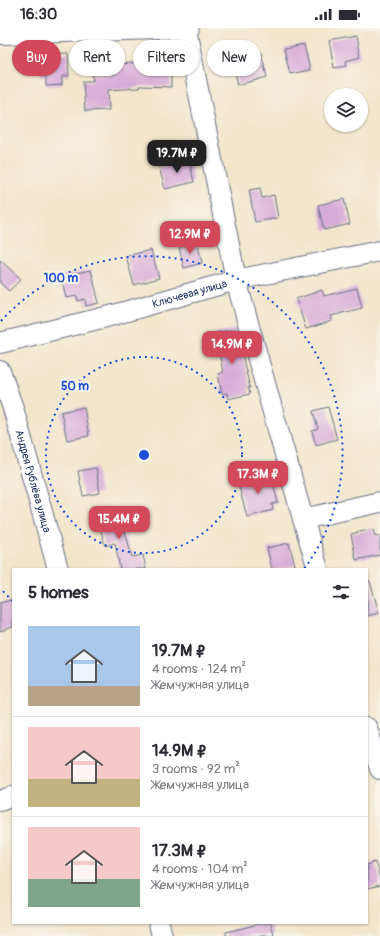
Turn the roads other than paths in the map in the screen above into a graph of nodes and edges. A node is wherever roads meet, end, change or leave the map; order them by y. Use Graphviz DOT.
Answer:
graph roads {
  1 [pos="188,28"];
  2 [pos="0,34"];
  3 [pos="380,251"];
  4 [pos="236,280"];
  5 [pos="0,343"];
  6 [pos="0,371"];
  7 [pos="380,502"];
  8 [pos="303,519"];
  9 [pos="58,568"];
  10 [pos="318,568"];
  11 [pos="368,732"];
  12 [pos="375,756"];
  13 [pos="12,796"];
  14 [pos="0,801"];
  15 [pos="159,924"];
  16 [pos="162,936"];
  1 -- 2 [label="street"];
  1 -- 4 [label="street"];
  3 -- 4 [label="street, Ключевая улица"];
  4 -- 5 [label="street, Ключевая улица"];
  4 -- 8 [label="street"];
  6 -- 9 [label="street, Андрея Рублёва улица"];
  7 -- 8 [label="street"];
  8 -- 10 [label="street"];
  11 -- 12 [label="street"];
  13 -- 14 [label="street"];
  15 -- 16 [label="street"];
}
